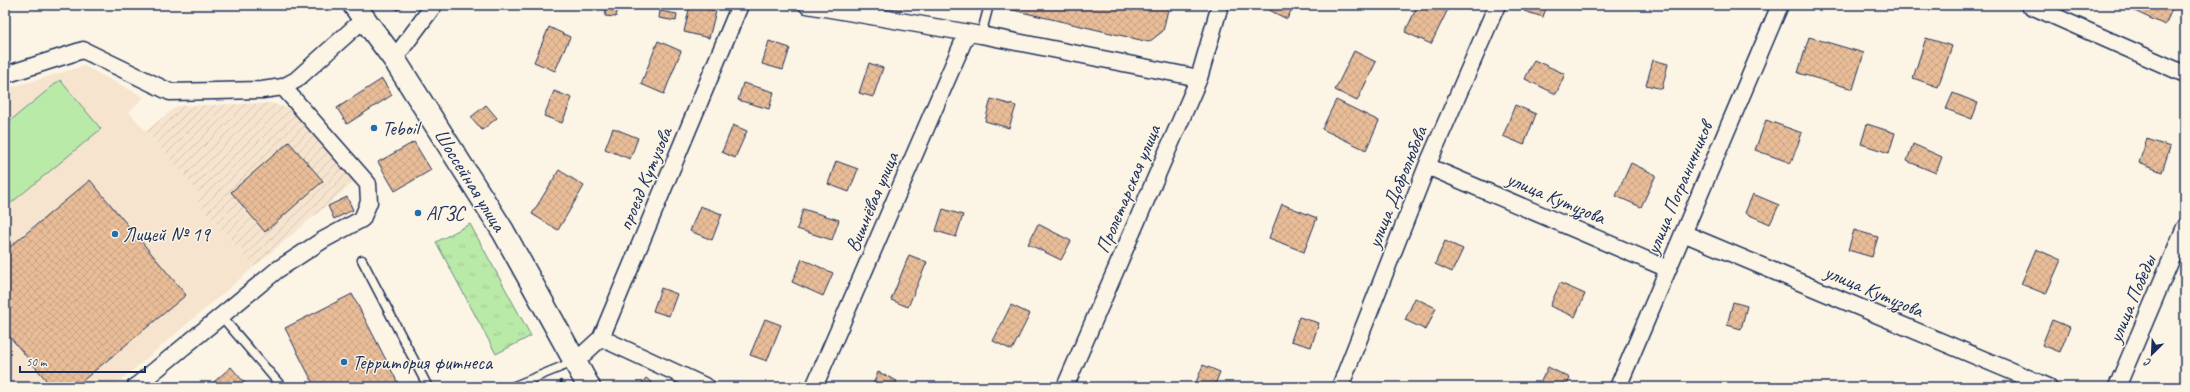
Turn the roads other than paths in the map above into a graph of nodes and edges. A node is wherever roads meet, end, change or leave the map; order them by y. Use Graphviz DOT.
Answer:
graph roads {
  1 [pos="434,5"];
  2 [pos="740,5"];
  3 [pos="807,5"];
  4 [pos="989,5"];
  5 [pos="1220,5"];
  6 [pos="1497,5"];
  7 [pos="1780,5"];
  8 [pos="2029,5"];
  9 [pos="359,12"];
  10 [pos="974,34"];
  11 [pos="394,59"];
  12 [pos="2185,74"];
  13 [pos="5,75"];
  14 [pos="1199,78"];
  15 [pos="283,87"];
  16 [pos="1427,166"];
  17 [pos="2185,226"];
  18 [pos="1683,233"];
  19 [pos="362,260"];
  20 [pos="1668,269"];
  21 [pos="220,316"];
  22 [pos="601,338"];
  23 [pos="576,362"];
  24 [pos="135,387"];
  25 [pos="282,387"];
  26 [pos="428,387"];
  27 [pos="512,387"];
  28 [pos="589,387"];
  29 [pos="707,387"];
  30 [pos="814,387"];
  31 [pos="1065,387"];
  32 [pos="1340,387"];
  33 [pos="1618,387"];
  34 [pos="2048,387"];
  35 [pos="2117,387"];
  1 -- 11 [label="street"];
  2 -- 22 [label="street, проезд Кутузова"];
  3 -- 10 [label="street"];
  4 -- 10 [label="lane"];
  5 -- 14 [label="street, Пролетарская улица"];
  6 -- 16 [label="street, улица Добролюбова"];
  7 -- 18 [label="street, улица Пограничников"];
  8 -- 12 [label="street"];
  9 -- 11 [label="main road, Шоссейная улица"];
  9 -- 15 [label="street"];
  10 -- 14 [label="street"];
  10 -- 30 [label="street, Вишнёвая улица"];
  11 -- 23 [label="main road, Шоссейная улица"];
  13 -- 15 [label="street"];
  14 -- 31 [label="street, Пролетарская улица"];
  15 -- 21 [label="street"];
  16 -- 20 [label="street, улица Кутузова"];
  16 -- 32 [label="street, улица Добролюбова"];
  17 -- 35 [label="street, улица Победы"];
  18 -- 20 [label="street, улица Пограничников"];
  18 -- 34 [label="street, улица Кутузова"];
  19 -- 26 [label="lane"];
  20 -- 33 [label="street, улица Пограничников"];
  21 -- 24 [label="street"];
  21 -- 25 [label="lane"];
  22 -- 23 [label="street, проезд Кутузова"];
  22 -- 29 [label="street"];
  23 -- 27 [label="lane"];
  23 -- 28 [label="main road, Шоссейная улица"];
}
